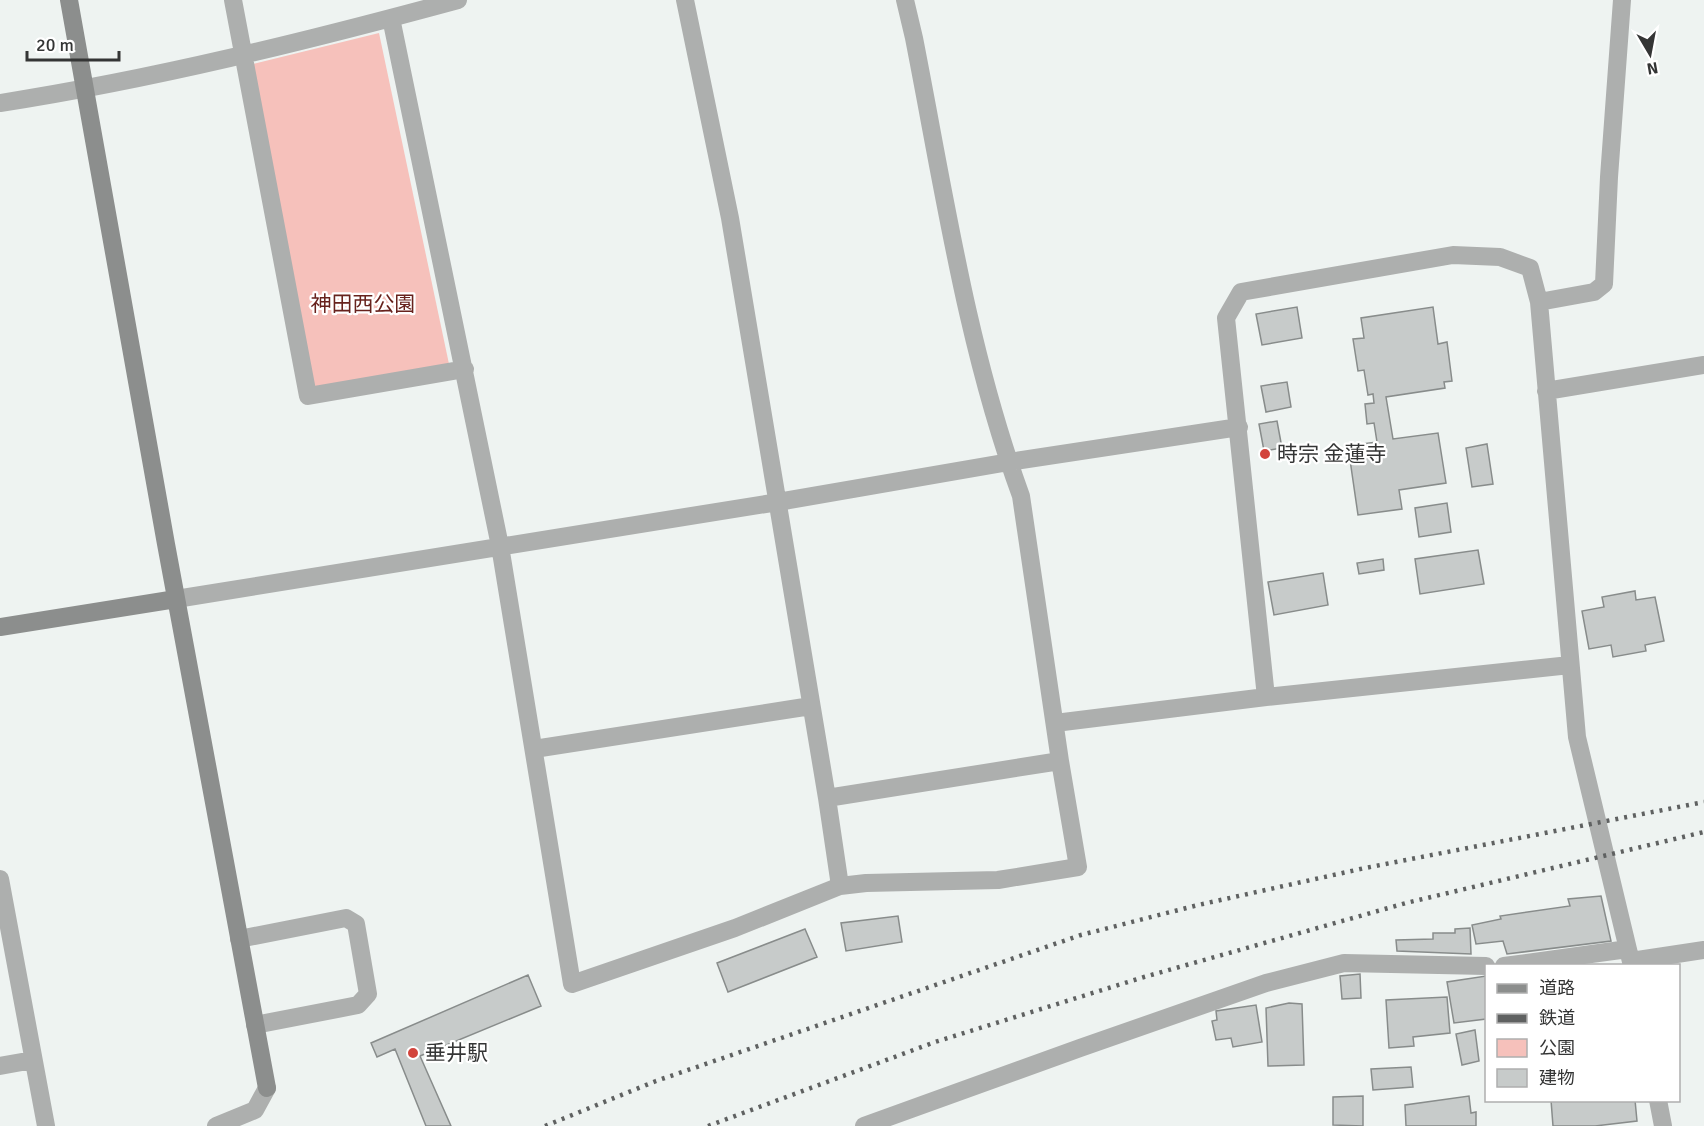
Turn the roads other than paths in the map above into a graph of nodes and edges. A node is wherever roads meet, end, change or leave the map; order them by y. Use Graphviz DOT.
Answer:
graph roads {
  1 [pos="69,0"];
  2 [pos="233,0"];
  3 [pos="458,0"];
  4 [pos="685,0"];
  5 [pos="904,0"];
  6 [pos="1622,0"];
  7 [pos="391,18"];
  8 [pos="243,54"];
  9 [pos="85,90"];
  10 [pos="0,103"];
  11 [pos="1539,302"];
  12 [pos="1704,365"];
  13 [pos="465,369"];
  14 [pos="1546,391"];
  15 [pos="1239,427"];
  16 [pos="1009,462"];
  17 [pos="778,502"];
  18 [pos="500,546"];
  19 [pos="176,599"];
  20 [pos="0,627"];
  21 [pos="1570,665"];
  22 [pos="1266,697"];
  23 [pos="811,706"];
  24 [pos="1055,723"];
  25 [pos="534,749"];
  26 [pos="1060,761"];
  27 [pos="827,798"];
  28 [pos="0,879"];
  29 [pos="840,886"];
  30 [pos="239,939"];
  31 [pos="1704,950"];
  32 [pos="1630,959"];
  33 [pos="1540,964"];
  34 [pos="1485,966"];
  35 [pos="255,1025"];
  36 [pos="33,1060"];
  37 [pos="0,1065"];
  38 [pos="1658,1102"];
  39 [pos="46,1126"];
  40 [pos="216,1126"];
  41 [pos="864,1126"];
  42 [pos="1663,1126"];
  1 -- 9 [label="street"];
  2 -- 8 [label="street"];
  3 -- 7 [label="street"];
  4 -- 17 [label="street"];
  5 -- 16 [label="street"];
  6 -- 11 [label="street"];
  7 -- 8 [label="street"];
  7 -- 13 [label="street"];
  8 -- 9 [label="street"];
  8 -- 13 [label="street"];
  9 -- 10 [label="street"];
  9 -- 19 [label="street"];
  11 -- 14 [label="street"];
  11 -- 15 [label="street"];
  12 -- 14 [label="street"];
  13 -- 18 [label="street"];
  14 -- 21 [label="street"];
  15 -- 16 [label="street"];
  15 -- 22 [label="street"];
  16 -- 17 [label="street"];
  16 -- 24 [label="street"];
  17 -- 18 [label="street"];
  17 -- 23 [label="street"];
  18 -- 19 [label="street"];
  18 -- 25 [label="street"];
  19 -- 20 [label="street"];
  19 -- 30 [label="street"];
  21 -- 22 [label="street"];
  21 -- 32 [label="street"];
  22 -- 24 [label="street"];
  23 -- 25 [label="street"];
  23 -- 27 [label="street"];
  24 -- 26 [label="street"];
  25 -- 29 [label="street"];
  26 -- 27 [label="street"];
  26 -- 29 [label="street"];
  27 -- 29 [label="street"];
  28 -- 36 [label="street"];
  30 -- 35 [label="street"];
  30 -- 35 [label="street"];
  31 -- 32 [label="street"];
  32 -- 33 [label="street"];
  34 -- 41 [label="street"];
  35 -- 40 [label="street"];
  36 -- 37 [label="street"];
  36 -- 39 [label="street"];
  38 -- 42 [label="street"];
}
